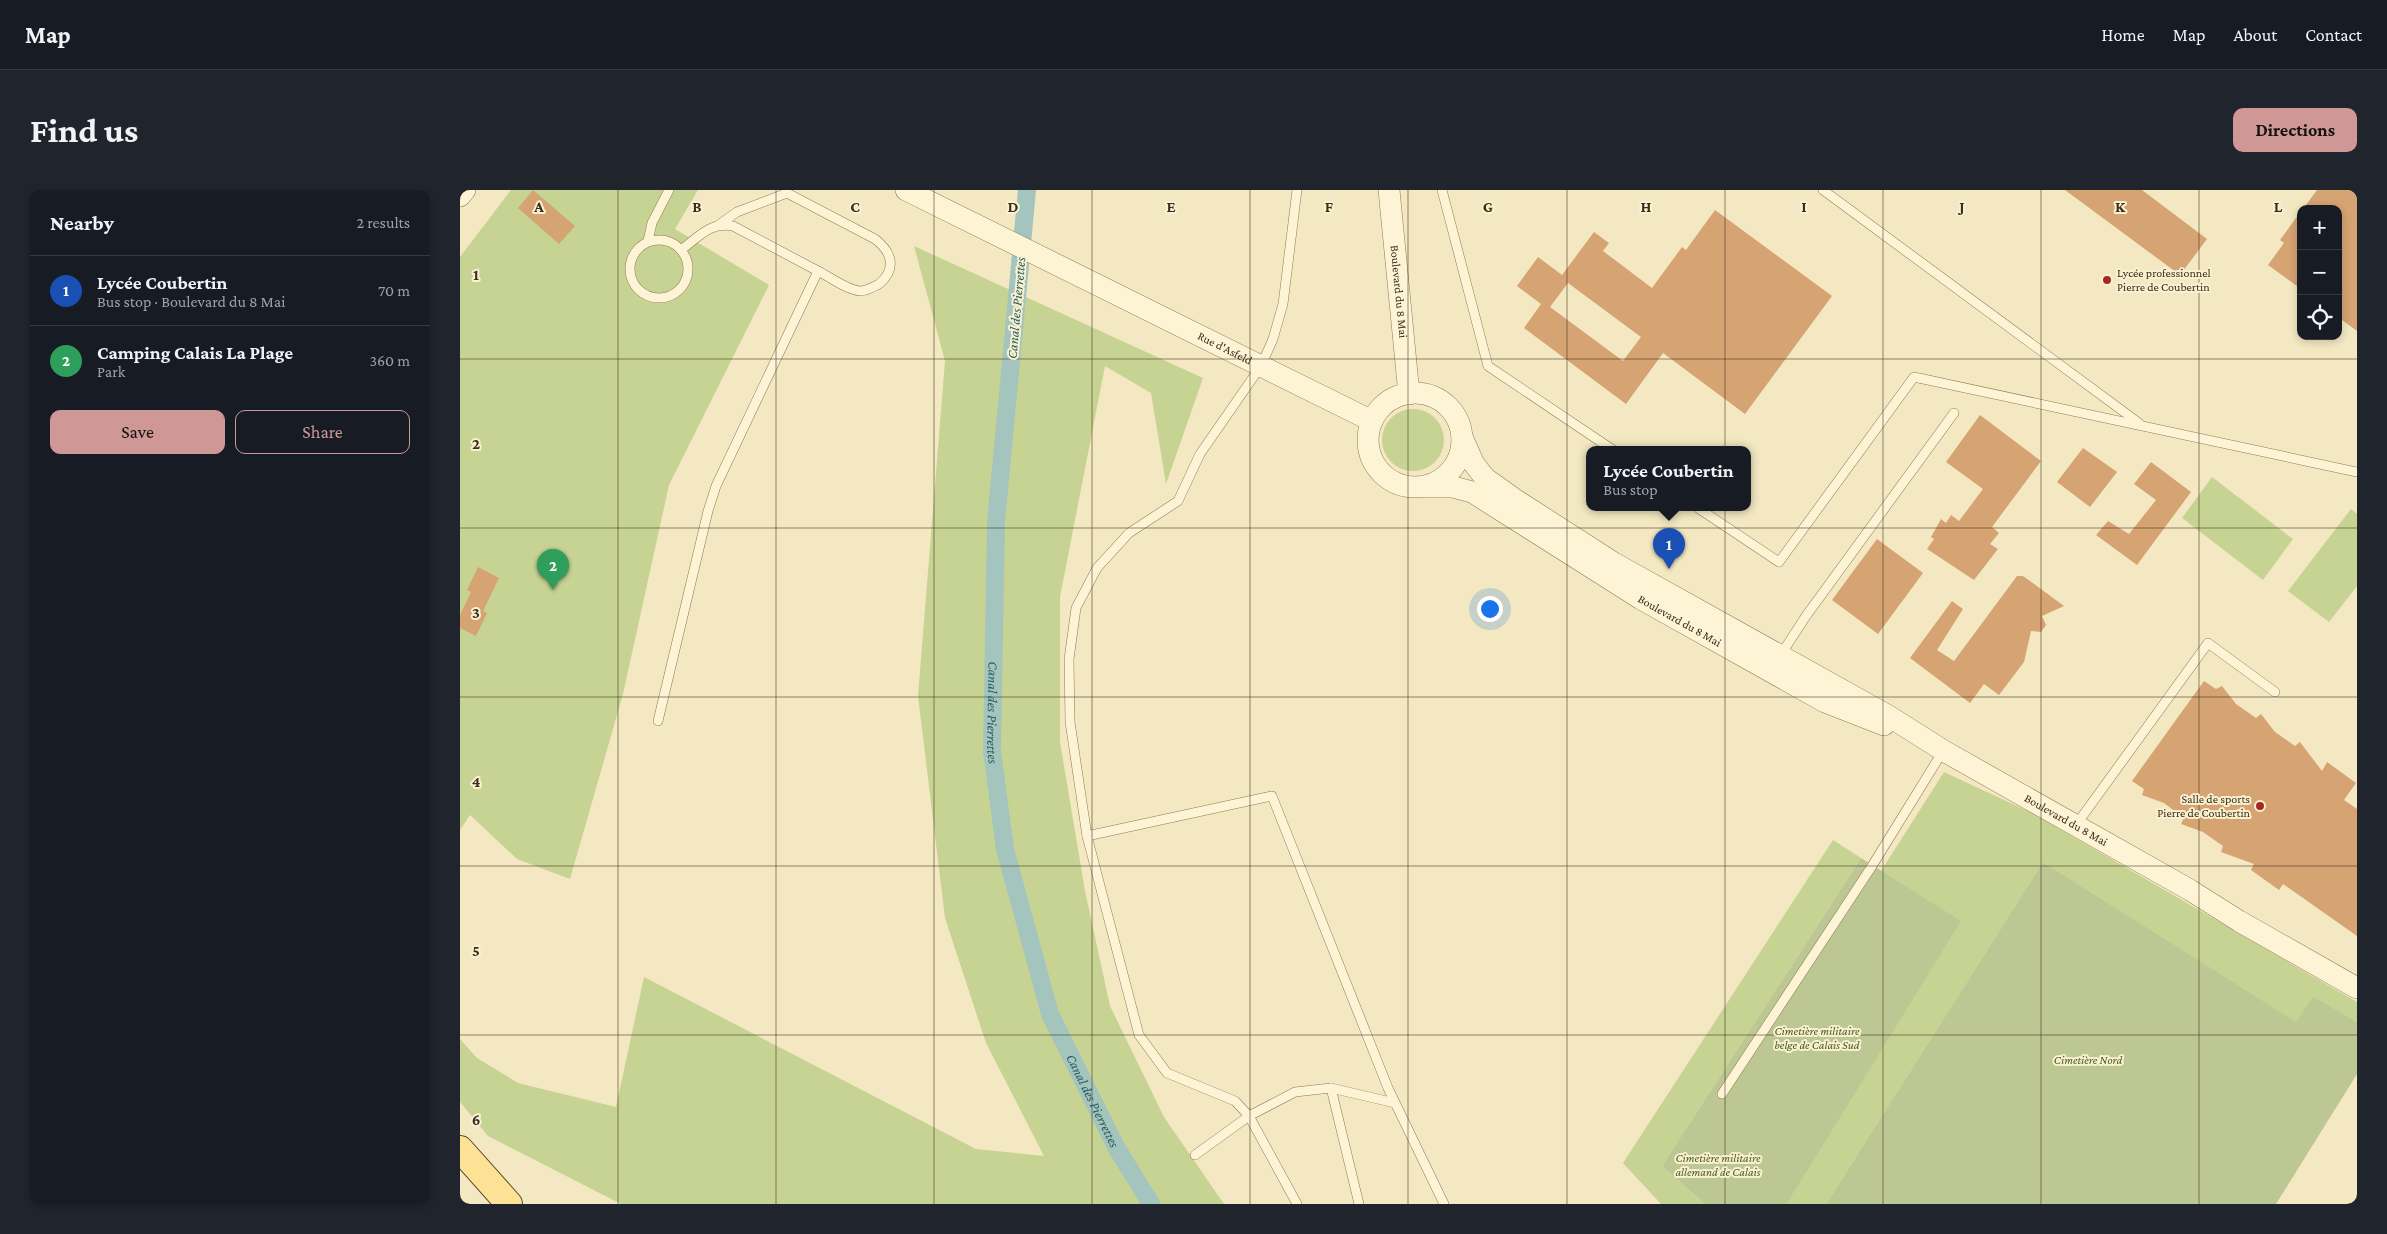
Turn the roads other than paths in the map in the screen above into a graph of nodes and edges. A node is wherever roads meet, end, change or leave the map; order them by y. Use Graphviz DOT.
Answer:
graph roads {
  1 [pos="465,190"];
  2 [pos="669,190"];
  3 [pos="906,190"];
  4 [pos="1297,190"];
  5 [pos="1389,190"];
  6 [pos="1442,190"];
  7 [pos="1823,190"];
  8 [pos="460,196"];
  9 [pos="720,224"];
  10 [pos="648,241"];
  11 [pos="681,250"];
  12 [pos="818,271"];
  13 [pos="1261,366"];
  14 [pos="1409,394"];
  15 [pos="1954,413"];
  16 [pos="1372,421"];
  17 [pos="2141,425"];
  18 [pos="1462,437"];
  19 [pos="1607,446"];
  20 [pos="2357,472"];
  21 [pos="1422,487"];
  22 [pos="1702,511"];
  23 [pos="1775,664"];
  24 [pos="2275,692"];
  25 [pos="658,721"];
  26 [pos="1944,751"];
  27 [pos="2076,825"];
  28 [pos="1087,836"];
  29 [pos="2190,890"];
  30 [pos="2357,974"];
  31 [pos="2357,988"];
  32 [pos="1331,1088"];
  33 [pos="1722,1094"];
  34 [pos="1395,1104"];
  35 [pos="1249,1116"];
  36 [pos="460,1149"];
  37 [pos="1195,1155"];
  38 [pos="509,1204"];
  39 [pos="1297,1204"];
  40 [pos="1359,1204"];
  41 [pos="1444,1204"];
  1 -- 8 [label="street"];
  2 -- 10 [label="lane"];
  3 -- 13 [label="street, Rue d'Asfeld"];
  4 -- 13 [label="lane"];
  5 -- 14 [label="street, Boulevard du 8 Mai"];
  6 -- 19 [label="lane"];
  7 -- 17 [label="lane"];
  9 -- 11 [label="lane"];
  9 -- 12 [label="lane"];
  9 -- 12 [label="lane"];
  10 -- 11 [label="lane"];
  10 -- 11 [label="lane"];
  12 -- 25 [label="lane"];
  13 -- 16 [label="street, Rue d'Asfeld"];
  13 -- 28 [label="lane"];
  14 -- 16 [label="street"];
  14 -- 18 [label="street"];
  15 -- 23 [label="lane"];
  16 -- 21 [label="street"];
  17 -- 20 [label="lane"];
  17 -- 22 [label="lane"];
  18 -- 21 [label="street"];
  18 -- 23 [label="street, Boulevard du 8 Mai"];
  21 -- 23 [label="street, Boulevard du 8 Mai"];
  23 -- 26 [label="street, Boulevard du 8 Mai"];
  24 -- 27 [label="lane"];
  26 -- 27 [label="street, Boulevard du 8 Mai"];
  26 -- 33 [label="lane"];
  27 -- 29 [label="street, Boulevard du 8 Mai"];
  28 -- 34 [label="lane"];
  28 -- 35 [label="lane"];
  29 -- 30 [label="street, Boulevard du 8 Mai"];
  29 -- 31 [label="street, Boulevard du 8 Mai"];
  32 -- 34 [label="lane"];
  32 -- 35 [label="lane"];
  32 -- 40 [label="lane"];
  34 -- 41 [label="lane"];
  35 -- 37 [label="lane"];
  35 -- 39 [label="lane"];
  36 -- 38 [label="main road"];
}
